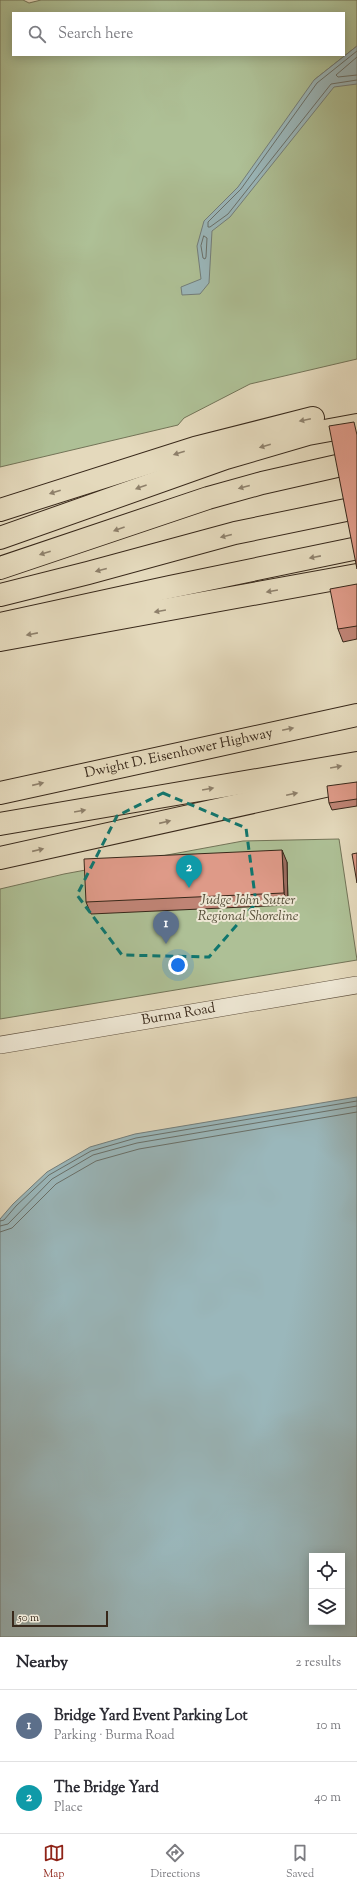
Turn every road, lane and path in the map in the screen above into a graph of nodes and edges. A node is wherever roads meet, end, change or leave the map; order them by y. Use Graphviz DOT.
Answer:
graph roads {
  1 [pos="357,410"];
  2 [pos="357,425"];
  3 [pos="337,466"];
  4 [pos="0,510"];
  5 [pos="346,510"];
  6 [pos="0,538"];
  7 [pos="354,549"];
  8 [pos="0,568"];
  9 [pos="357,575"];
  10 [pos="0,595"];
  11 [pos="0,624"];
  12 [pos="0,640"];
  13 [pos="357,715"];
  14 [pos="357,763"];
  15 [pos="357,779"];
  16 [pos="0,793"];
  17 [pos="0,824"];
  18 [pos="0,858"];
  19 [pos="357,985"];
  20 [pos="0,1045"];
  1 -- 4 [label="highway, one-way"];
  2 -- 6 [label="highway, one-way"];
  3 -- 8 [label="highway, one-way"];
  5 -- 10 [label="highway, one-way"];
  7 -- 11 [label="highway, one-way"];
  9 -- 12 [label="highway, one-way"];
  16 -- 13 [label="highway, Dwight D. Eisenhower Highway, one-way"];
  17 -- 14 [label="highway, one-way"];
  18 -- 15 [label="highway, one-way"];
  19 -- 20 [label="street, Burma Road"];
}
